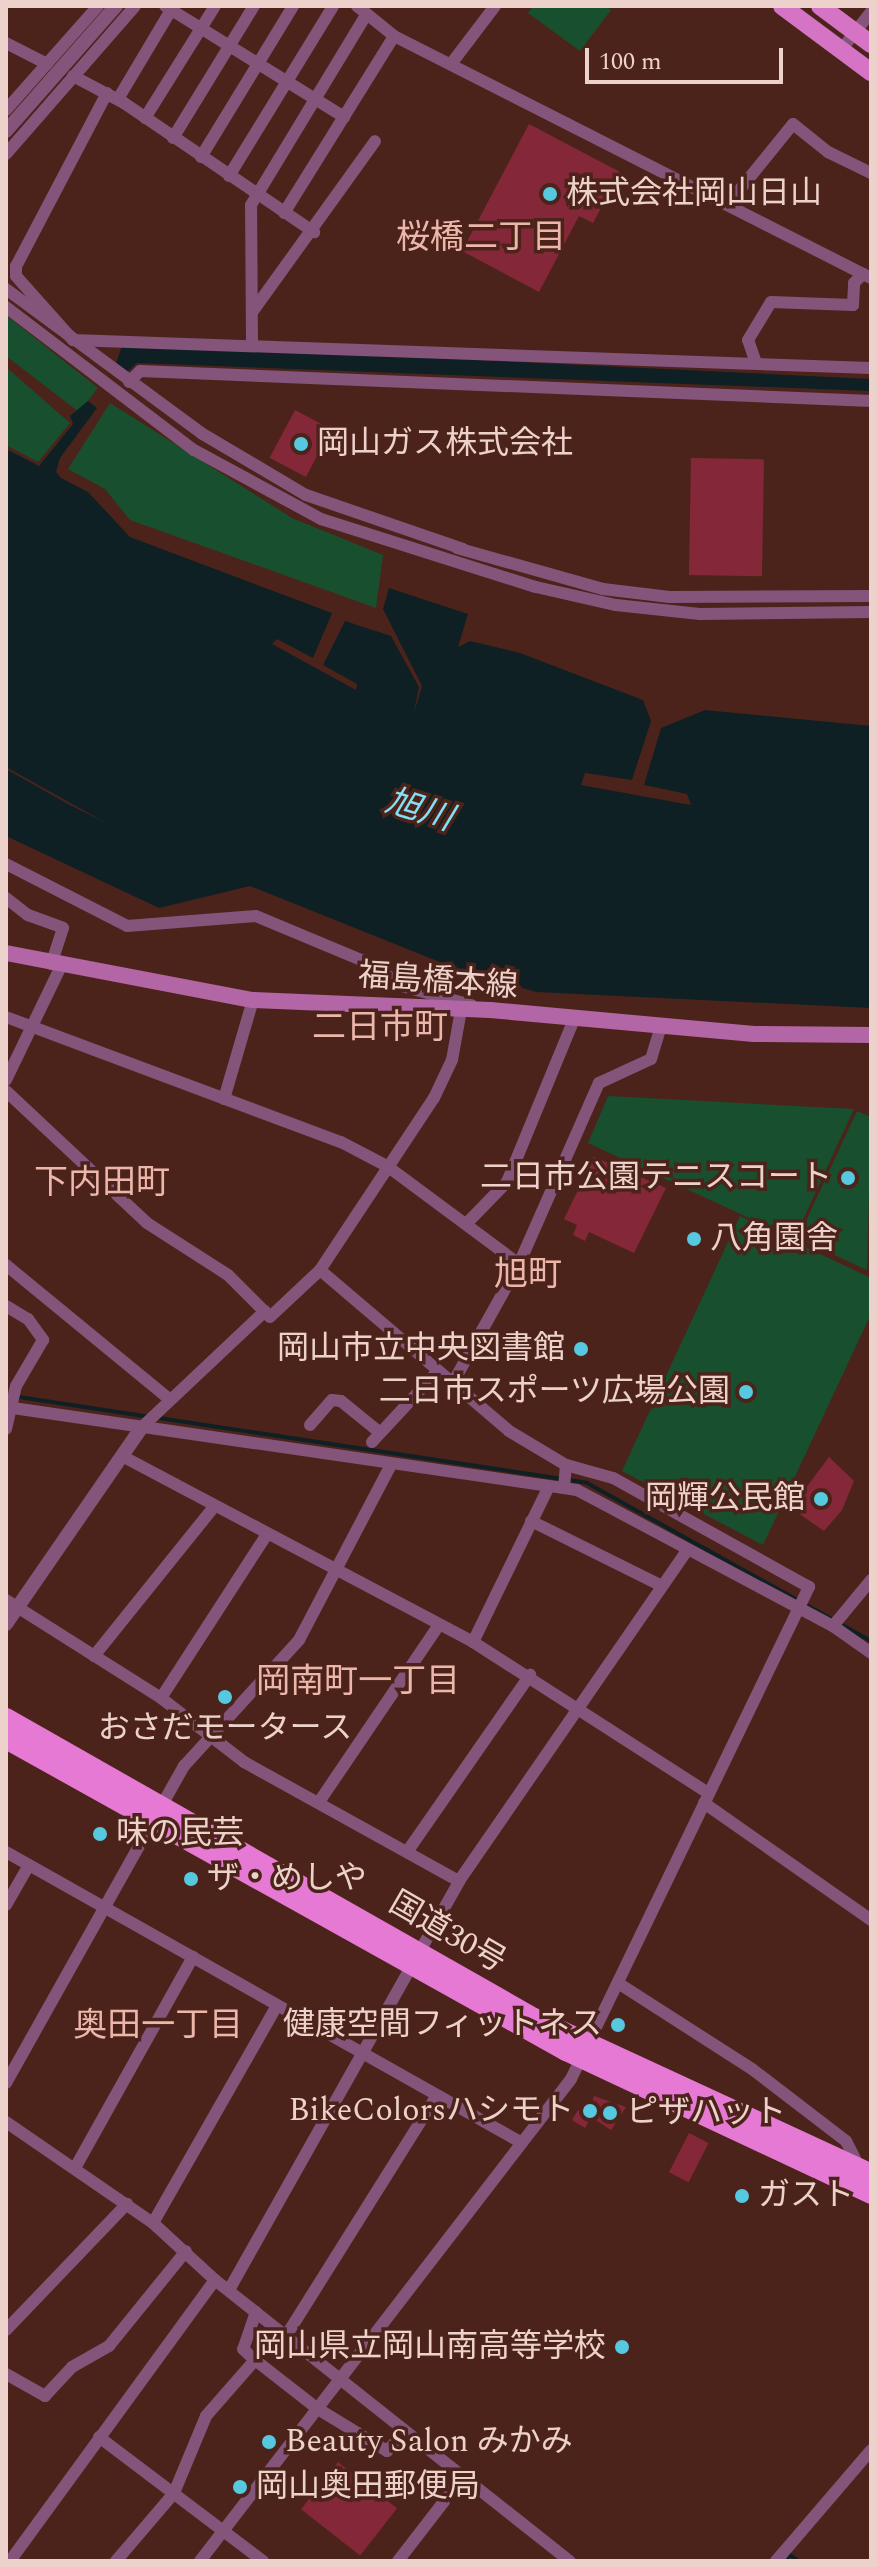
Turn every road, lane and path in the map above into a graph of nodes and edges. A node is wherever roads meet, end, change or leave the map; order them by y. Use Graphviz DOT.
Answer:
graph roads {
  1 [pos="98,6"];
  2 [pos="116,6"];
  3 [pos="135,6"];
  4 [pos="215,6"];
  5 [pos="254,6"];
  6 [pos="293,6"];
  7 [pos="333,6"];
  8 [pos="495,6"];
  9 [pos="782,6"];
  10 [pos="820,6"];
  11 [pos="168,8"];
  12 [pos="361,9"];
  13 [pos="871,12"];
  14 [pos="201,28"];
  15 [pos="855,32"];
  16 [pos="394,36"];
  17 [pos="6,43"];
  18 [pos="871,44"];
  19 [pos="229,46"];
  20 [pos="841,50"];
  21 [pos="258,63"];
  22 [pos="47,64"];
  23 [pos="451,64"];
  24 [pos="871,72"];
  25 [pos="73,76"];
  26 [pos="287,81"];
  27 [pos="11,96"];
  28 [pos="112,96"];
  29 [pos="315,98"];
  30 [pos="6,110"];
  31 [pos="344,117"];
  32 [pos="145,118"];
  33 [pos="6,131"];
  34 [pos="173,138"];
  35 [pos="375,141"];
  36 [pos="6,154"];
  37 [pos="201,157"];
  38 [pos="871,173"];
  39 [pos="229,176"];
  40 [pos="255,194"];
  41 [pos="728,204"];
  42 [pos="284,213"];
  43 [pos="314,232"];
  44 [pos="867,276"];
  45 [pos="6,289"];
  46 [pos="6,307"];
  47 [pos="251,313"];
  48 [pos="73,340"];
  49 [pos="252,341"];
  50 [pos="756,363"];
  51 [pos="871,368"];
  52 [pos="129,382"];
  53 [pos="871,401"];
  54 [pos="394,544"];
  55 [pos="463,549"];
  56 [pos="871,596"];
  57 [pos="871,612"];
  58 [pos="6,864"];
  59 [pos="6,898"];
  60 [pos="6,953"];
  61 [pos="56,965"];
  62 [pos="253,1000"];
  63 [pos="461,1010"];
  64 [pos="490,1010"];
  65 [pos="6,1017"];
  66 [pos="573,1022"];
  67 [pos="34,1027"];
  68 [pos="660,1029"];
  69 [pos="871,1035"];
  70 [pos="6,1080"];
  71 [pos="6,1091"];
  72 [pos="224,1099"];
  73 [pos="387,1166"];
  74 [pos="466,1224"];
  75 [pos="519,1264"];
  76 [pos="6,1265"];
  77 [pos="320,1270"];
  78 [pos="6,1306"];
  79 [pos="265,1311"];
  80 [pos="438,1371"];
  81 [pos="455,1379"];
  82 [pos="169,1399"];
  83 [pos="11,1407"];
  84 [pos="144,1425"];
  85 [pos="310,1425"];
  86 [pos="6,1429"];
  87 [pos="122,1456"];
  88 [pos="390,1467"];
  89 [pos="566,1478"];
  90 [pos="548,1488"];
  91 [pos="213,1508"];
  92 [pos="531,1521"];
  93 [pos="266,1536"];
  94 [pos="687,1550"];
  95 [pos="334,1572"];
  96 [pos="871,1580"];
  97 [pos="662,1586"];
  98 [pos="12,1604"];
  99 [pos="799,1610"];
  100 [pos="837,1621"];
  101 [pos="6,1624"];
  102 [pos="439,1625"];
  103 [pos="473,1642"];
  104 [pos="871,1653"];
  105 [pos="94,1656"];
  106 [pos="530,1675"];
  107 [pos="161,1698"];
  108 [pos="580,1706"];
  109 [pos="6,1718"];
  110 [pos="212,1734"];
  111 [pos="6,1739"];
  112 [pos="706,1798"];
  113 [pos="319,1802"];
  114 [pos="158,1812"];
  115 [pos="6,1852"];
  116 [pos="407,1852"];
  117 [pos="29,1865"];
  118 [pos="459,1881"];
  119 [pos="6,1905"];
  120 [pos="105,1908"];
  121 [pos="871,1920"];
  122 [pos="193,1957"];
  123 [pos="416,1958"];
  124 [pos="618,1983"];
  125 [pos="277,2006"];
  126 [pos="585,2051"];
  127 [pos="363,2054"];
  128 [pos="6,2083"];
  129 [pos="437,2095"];
  130 [pos="6,2122"];
  131 [pos="522,2143"];
  132 [pos="75,2168"];
  133 [pos="866,2171"];
  134 [pos="871,2194"];
  135 [pos="127,2204"];
  136 [pos="153,2223"];
  137 [pos="186,2251"];
  138 [pos="215,2280"];
  139 [pos="229,2290"];
  140 [pos="256,2312"];
  141 [pos="6,2330"];
  142 [pos="286,2336"];
  143 [pos="255,2360"];
  144 [pos="6,2374"];
  145 [pos="340,2381"];
  146 [pos="318,2409"];
  147 [pos="404,2432"];
  148 [pos="99,2437"];
  149 [pos="871,2450"];
  150 [pos="463,2477"];
  151 [pos="174,2493"];
  152 [pos="223,2530"];
  153 [pos="555,2557"];
  154 [pos="10,2561"];
  155 [pos="116,2561"];
  156 [pos="200,2561"];
  157 [pos="263,2561"];
  158 [pos="398,2561"];
  159 [pos="570,2561"];
  160 [pos="776,2561"];
  1 -- 22 [label="street"];
  2 -- 33 [label="street"];
  3 -- 25 [label="street"];
  4 -- 14 [label="street"];
  5 -- 19 [label="street"];
  6 -- 21 [label="street"];
  7 -- 26 [label="street"];
  8 -- 23 [label="street"];
  9 -- 20 [label="main road"];
  10 -- 15 [label="main road"];
  11 -- 14 [label="street"];
  11 -- 28 [label="street"];
  12 -- 16 [label="street"];
  12 -- 29 [label="street"];
  13 -- 15 [label="street"];
  14 -- 19 [label="street"];
  14 -- 32 [label="street"];
  15 -- 18 [label="main road"];
  15 -- 20 [label="street"];
  16 -- 23 [label="street"];
  16 -- 31 [label="street"];
  17 -- 22 [label="street"];
  19 -- 21 [label="street"];
  19 -- 34 [label="street"];
  20 -- 24 [label="main road"];
  21 -- 26 [label="street"];
  21 -- 37 [label="street"];
  22 -- 27 [label="street"];
  23 -- 41 [label="street"];
  25 -- 28 [label="street"];
  25 -- 36 [label="street"];
  26 -- 29 [label="street"];
  26 -- 39 [label="street"];
  27 -- 30 [label="street"];
  28 -- 32 [label="street"];
  28 -- 48 [label="street"];
  29 -- 31 [label="street"];
  29 -- 40 [label="street"];
  31 -- 42 [label="street"];
  32 -- 34 [label="street"];
  34 -- 37 [label="street"];
  35 -- 43 [label="street"];
  37 -- 39 [label="street"];
  38 -- 41 [label="street"];
  39 -- 40 [label="street"];
  40 -- 42 [label="street"];
  40 -- 47 [label="street"];
  41 -- 44 [label="street"];
  42 -- 43 [label="street"];
  43 -- 47 [label="street"];
  44 -- 50 [label="street"];
  45 -- 48 [label="street"];
  46 -- 54 [label="street"];
  47 -- 49 [label="street"];
  48 -- 49 [label="street"];
  48 -- 52 [label="street"];
  49 -- 50 [label="street"];
  50 -- 51 [label="street"];
  52 -- 53 [label="street"];
  52 -- 55 [label="street"];
  54 -- 55 [label="street"];
  54 -- 57 [label="street"];
  55 -- 56 [label="street"];
  58 -- 64 [label="street"];
  59 -- 61 [label="street"];
  60 -- 61 [label="main road, 福島橋本線"];
  61 -- 62 [label="main road, 福島橋本線"];
  61 -- 67 [label="street"];
  62 -- 63 [label="main road, 福島橋本線"];
  62 -- 72 [label="street"];
  63 -- 64 [label="main road, 福島橋本線"];
  63 -- 73 [label="street"];
  64 -- 66 [label="main road, 福島橋本線"];
  65 -- 67 [label="street"];
  66 -- 68 [label="main road, 福島橋本線"];
  66 -- 74 [label="street"];
  67 -- 70 [label="street"];
  67 -- 72 [label="street"];
  68 -- 69 [label="main road, 福島橋本線"];
  68 -- 75 [label="street"];
  71 -- 79 [label="street"];
  72 -- 73 [label="street"];
  73 -- 74 [label="street"];
  73 -- 77 [label="street"];
  74 -- 75 [label="street"];
  75 -- 81 [label="street"];
  76 -- 82 [label="street"];
  77 -- 79 [label="street"];
  77 -- 80 [label="street"];
  78 -- 83 [label="street"];
  79 -- 82 [label="street"];
  80 -- 81 [label="street"];
  80 -- 85 [label="street"];
  81 -- 89 [label="street"];
  82 -- 84 [label="street"];
  83 -- 84 [label="street"];
  83 -- 86 [label="street"];
  84 -- 87 [label="street"];
  84 -- 88 [label="street"];
  87 -- 91 [label="street"];
  87 -- 98 [label="street"];
  88 -- 90 [label="street"];
  88 -- 95 [label="street"];
  89 -- 90 [label="street"];
  89 -- 94 [label="street"];
  89 -- 99 [label="street"];
  90 -- 92 [label="street"];
  91 -- 93 [label="street"];
  91 -- 105 [label="street"];
  92 -- 97 [label="street"];
  92 -- 103 [label="street"];
  93 -- 95 [label="street"];
  93 -- 107 [label="street"];
  94 -- 97 [label="street"];
  94 -- 99 [label="street"];
  95 -- 102 [label="street"];
  95 -- 110 [label="street"];
  96 -- 100 [label="street"];
  97 -- 108 [label="street"];
  98 -- 101 [label="street"];
  98 -- 105 [label="street"];
  99 -- 100 [label="street"];
  99 -- 112 [label="street"];
  100 -- 104 [label="street"];
  102 -- 103 [label="street"];
  102 -- 113 [label="street"];
  103 -- 106 [label="street"];
  105 -- 107 [label="street"];
  106 -- 108 [label="street"];
  106 -- 116 [label="street"];
  107 -- 110 [label="street"];
  108 -- 112 [label="street"];
  108 -- 118 [label="street"];
  109 -- 114 [label="highway, 国道30号"];
  110 -- 113 [label="street"];
  110 -- 114 [label="street"];
  111 -- 114 [label="highway, 国道30号"];
  112 -- 121 [label="street"];
  112 -- 124 [label="street"];
  113 -- 116 [label="street"];
  114 -- 120 [label="street"];
  114 -- 123 [label="highway, 国道30号"];
  115 -- 117 [label="street"];
  116 -- 118 [label="street"];
  117 -- 119 [label="street"];
  117 -- 120 [label="street"];
  118 -- 123 [label="street"];
  120 -- 122 [label="street"];
  120 -- 128 [label="street"];
  122 -- 125 [label="street"];
  122 -- 132 [label="street"];
  123 -- 126 [label="highway, 国道30号"];
  123 -- 127 [label="street"];
  124 -- 126 [label="street"];
  124 -- 133 [label="street"];
  125 -- 127 [label="street"];
  125 -- 136 [label="street"];
  126 -- 131 [label="street"];
  126 -- 133 [label="highway, 国道30号"];
  126 -- 134 [label="highway, 国道30号"];
  127 -- 129 [label="street"];
  127 -- 139 [label="street"];
  129 -- 131 [label="street"];
  129 -- 142 [label="street"];
  130 -- 132 [label="street"];
  131 -- 145 [label="street"];
  132 -- 135 [label="street"];
  135 -- 136 [label="street"];
  135 -- 141 [label="street"];
  136 -- 137 [label="street"];
  137 -- 138 [label="street"];
  137 -- 144 [label="street"];
  138 -- 139 [label="street"];
  138 -- 148 [label="street"];
  139 -- 140 [label="street"];
  140 -- 142 [label="street"];
  140 -- 143 [label="street"];
  142 -- 145 [label="street"];
  143 -- 146 [label="street"];
  143 -- 151 [label="street"];
  145 -- 146 [label="street"];
  145 -- 147 [label="street"];
  146 -- 147 [label="street"];
  146 -- 152 [label="street"];
  147 -- 150 [label="street"];
  148 -- 151 [label="street"];
  148 -- 154 [label="street"];
  149 -- 160 [label="street"];
  150 -- 153 [label="street"];
  150 -- 158 [label="street"];
  151 -- 152 [label="street"];
  151 -- 155 [label="street"];
  152 -- 156 [label="street"];
  152 -- 157 [label="street"];
  153 -- 159 [label="street"];
}
